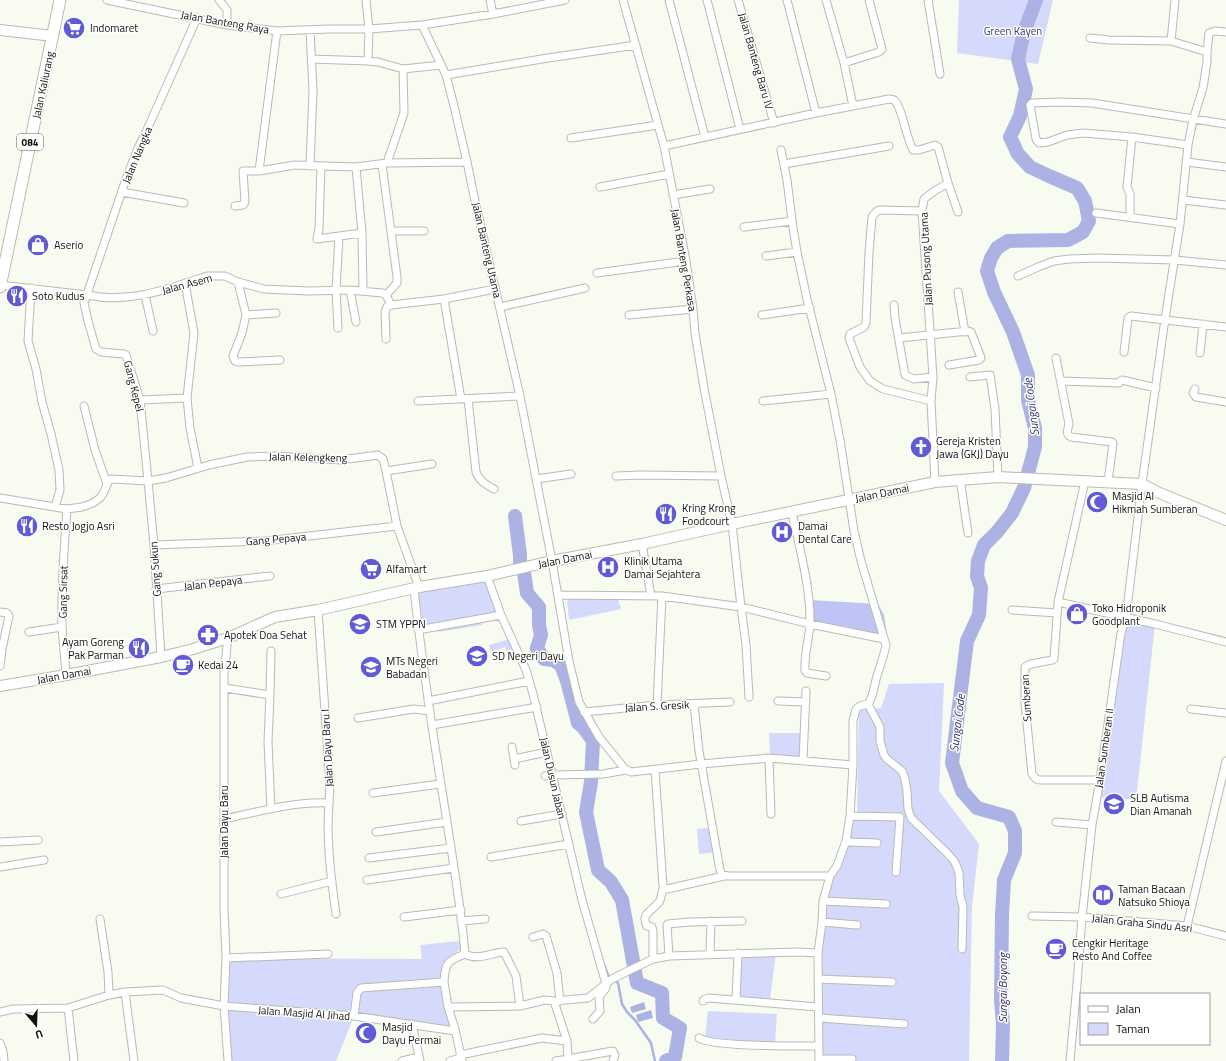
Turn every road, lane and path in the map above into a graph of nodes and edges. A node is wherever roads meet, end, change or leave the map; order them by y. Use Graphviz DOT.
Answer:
graph roads {
  1 [pos="60,0"];
  2 [pos="107,0"];
  3 [pos="219,0"];
  4 [pos="366,0"];
  5 [pos="490,0"];
  6 [pos="565,0"];
  7 [pos="623,0"];
  8 [pos="669,0"];
  9 [pos="707,0"];
  10 [pos="738,0"];
  11 [pos="787,0"];
  12 [pos="826,0"];
  13 [pos="869,0"];
  14 [pos="928,0"];
  15 [pos="1175,0"];
  16 [pos="493,14"];
  17 [pos="197,18"];
  18 [pos="227,25"];
  19 [pos="422,25"];
  20 [pos="369,29"];
  21 [pos="0,30"];
  22 [pos="310,30"];
  23 [pos="277,32"];
  24 [pos="1226,32"];
  25 [pos="53,36"];
  26 [pos="1090,38"];
  27 [pos="1171,41"];
  28 [pos="636,46"];
  29 [pos="1207,52"];
  30 [pos="312,59"];
  31 [pos="368,61"];
  32 [pos="844,63"];
  33 [pos="441,65"];
  34 [pos="403,69"];
  35 [pos="940,74"];
  36 [pos="446,76"];
  37 [pos="853,106"];
  38 [pos="816,112"];
  39 [pos="1193,120"];
  40 [pos="774,123"];
  41 [pos="1226,124"];
  42 [pos="658,125"];
  43 [pos="740,129"];
  44 [pos="706,137"];
  45 [pos="1132,137"];
  46 [pos="572,138"];
  47 [pos="1188,145"];
  48 [pos="664,146"];
  49 [pos="889,146"];
  50 [pos="781,150"];
  51 [pos="467,162"];
  52 [pos="1187,162"];
  53 [pos="385,163"];
  54 [pos="784,164"];
  55 [pos="310,166"];
  56 [pos="321,166"];
  57 [pos="356,167"];
  58 [pos="1226,167"];
  59 [pos="259,171"];
  60 [pos="669,174"];
  61 [pos="948,183"];
  62 [pos="600,187"];
  63 [pos="710,189"];
  64 [pos="122,192"];
  65 [pos="673,194"];
  66 [pos="1183,200"];
  67 [pos="184,203"];
  68 [pos="1226,205"];
  69 [pos="235,206"];
  70 [pos="922,212"];
  71 [pos="958,212"];
  72 [pos="1096,213"];
  73 [pos="1130,217"];
  74 [pos="792,221"];
  75 [pos="1180,224"];
  76 [pos="744,227"];
  77 [pos="391,231"];
  78 [pos="424,231"];
  79 [pos="362,233"];
  80 [pos="339,236"];
  81 [pos="797,252"];
  82 [pos="766,256"];
  83 [pos="1175,260"];
  84 [pos="686,261"];
  85 [pos="2,262"];
  86 [pos="1226,265"];
  87 [pos="597,273"];
  88 [pos="1018,276"];
  89 [pos="236,281"];
  90 [pos="185,283"];
  91 [pos="0,286"];
  92 [pos="31,288"];
  93 [pos="495,288"];
  94 [pos="585,288"];
  95 [pos="336,290"];
  96 [pos="350,290"];
  97 [pos="363,291"];
  98 [pos="958,292"];
  99 [pos="87,295"];
  100 [pos="145,295"];
  101 [pos="386,296"];
  102 [pos="444,299"];
  103 [pos="391,305"];
  104 [pos="894,305"];
  105 [pos="500,307"];
  106 [pos="810,308"];
  107 [pos="693,309"];
  108 [pos="276,313"];
  109 [pos="629,315"];
  110 [pos="762,315"];
  111 [pos="246,316"];
  112 [pos="1165,319"];
  113 [pos="356,322"];
  114 [pos="1203,324"];
  115 [pos="338,328"];
  116 [pos="1226,328"];
  117 [pos="153,331"];
  118 [pos="965,332"];
  119 [pos="930,335"];
  120 [pos="899,338"];
  121 [pos="386,339"];
  122 [pos="1124,352"];
  123 [pos="1200,353"];
  124 [pos="1056,358"];
  125 [pos="280,360"];
  126 [pos="949,365"];
  127 [pos="933,377"];
  128 [pos="970,377"];
  129 [pos="1061,381"];
  130 [pos="1156,388"];
  131 [pos="1195,389"];
  132 [pos="831,394"];
  133 [pos="520,396"];
  134 [pos="187,398"];
  135 [pos="465,399"];
  136 [pos="140,400"];
  137 [pos="763,401"];
  138 [pos="931,401"];
  139 [pos="418,402"];
  140 [pos="1226,402"];
  141 [pos="84,406"];
  142 [pos="432,464"];
  143 [pos="198,468"];
  144 [pos="386,471"];
  145 [pos="571,474"];
  146 [pos="616,476"];
  147 [pos="721,476"];
  148 [pos="998,477"];
  149 [pos="536,479"];
  150 [pos="960,479"];
  151 [pos="148,481"];
  152 [pos="1085,481"];
  153 [pos="935,482"];
  154 [pos="1108,482"];
  155 [pos="107,484"];
  156 [pos="1142,484"];
  157 [pos="494,489"];
  158 [pos="0,498"];
  159 [pos="849,500"];
  160 [pos="55,507"];
  161 [pos="67,509"];
  162 [pos="792,512"];
  163 [pos="1226,520"];
  164 [pos="732,524"];
  165 [pos="397,526"];
  166 [pos="968,533"];
  167 [pos="642,544"];
  168 [pos="154,545"];
  169 [pos="552,561"];
  170 [pos="270,576"];
  171 [pos="487,576"];
  172 [pos="417,588"];
  173 [pos="156,589"];
  174 [pos="558,595"];
  175 [pos="651,596"];
  176 [pos="662,596"];
  177 [pos="1058,602"];
  178 [pos="741,607"];
  179 [pos="318,610"];
  180 [pos="1012,610"];
  181 [pos="0,612"];
  182 [pos="1057,613"];
  183 [pos="500,615"];
  184 [pos="1126,617"];
  185 [pos="810,624"];
  186 [pos="62,627"];
  187 [pos="418,630"];
  188 [pos="29,632"];
  189 [pos="228,638"];
  190 [pos="884,639"];
  191 [pos="1226,642"];
  192 [pos="271,651"];
  193 [pos="161,657"];
  194 [pos="0,666"];
  195 [pos="66,675"];
  196 [pos="826,676"];
  197 [pos="529,681"];
  198 [pos="0,686"];
  199 [pos="225,688"];
  200 [pos="806,691"];
  201 [pos="270,695"];
  202 [pos="749,697"];
  203 [pos="428,701"];
  204 [pos="778,701"];
  205 [pos="730,702"];
  206 [pos="806,702"];
  207 [pos="694,704"];
  208 [pos="868,704"];
  209 [pos="657,705"];
  210 [pos="535,708"];
  211 [pos="1191,709"];
  212 [pos="430,711"];
  213 [pos="584,712"];
  214 [pos="1226,713"];
  215 [pos="358,718"];
  216 [pos="432,725"];
  217 [pos="512,747"];
  218 [pos="546,753"];
  219 [pos="769,758"];
  220 [pos="803,760"];
  221 [pos="1226,761"];
  222 [pos="701,764"];
  223 [pos="852,765"];
  224 [pos="1225,769"];
  225 [pos="626,770"];
  226 [pos="655,770"];
  227 [pos="550,775"];
  228 [pos="1100,780"];
  229 [pos="440,784"];
  230 [pos="373,793"];
  231 [pos="329,803"];
  232 [pos="271,809"];
  233 [pos="562,814"];
  234 [pos="771,814"];
  235 [pos="850,816"];
  236 [pos="224,819"];
  237 [pos="521,821"];
  238 [pos="447,822"];
  239 [pos="1056,822"];
  240 [pos="1092,825"];
  241 [pos="376,832"];
  242 [pos="38,840"];
  243 [pos="846,841"];
  244 [pos="0,842"];
  245 [pos="877,843"];
  246 [pos="569,844"];
  247 [pos="451,848"];
  248 [pos="491,857"];
  249 [pos="369,858"];
  250 [pos="44,860"];
  251 [pos="0,867"];
  252 [pos="454,868"];
  253 [pos="896,872"];
  254 [pos="724,876"];
  255 [pos="830,876"];
  256 [pos="367,880"];
  257 [pos="332,881"];
  258 [pos="664,887"];
  259 [pos="281,894"];
  260 [pos="823,901"];
  261 [pos="886,904"];
  262 [pos="461,910"];
  263 [pos="336,914"];
  264 [pos="1032,916"];
  265 [pos="404,917"];
  266 [pos="1082,917"];
  267 [pos="100,919"];
  268 [pos="485,919"];
  269 [pos="461,921"];
  270 [pos="711,921"];
  271 [pos="742,921"];
  272 [pos="822,922"];
  273 [pos="857,926"];
  274 [pos="1187,926"];
  275 [pos="1226,936"];
  276 [pos="533,937"];
  277 [pos="962,949"];
  278 [pos="738,953"];
  279 [pos="818,953"];
  280 [pos="328,954"];
  281 [pos="465,954"];
  282 [pos="710,954"];
  283 [pos="669,956"];
  284 [pos="226,958"];
  285 [pos="653,959"];
  286 [pos="818,979"];
  287 [pos="444,982"];
  288 [pos="892,982"];
  289 [pos="606,984"];
  290 [pos="125,992"];
  291 [pos="109,995"];
  292 [pos="736,1000"];
  293 [pos="557,1001"];
  294 [pos="703,1001"];
  295 [pos="224,1006"];
  296 [pos="520,1006"];
  297 [pos="448,1007"];
  298 [pos="818,1007"];
  299 [pos="68,1008"];
  300 [pos="1,1010"];
  301 [pos="354,1016"];
  302 [pos="593,1018"];
  303 [pos="819,1018"];
  304 [pos="412,1024"];
  305 [pos="904,1024"];
  306 [pos="455,1030"];
  307 [pos="698,1038"];
  308 [pos="567,1041"];
  309 [pos="0,1043"];
  310 [pos="819,1046"];
  311 [pos="461,1058"];
  312 [pos="420,1059"];
  313 [pos="568,1059"];
  314 [pos="852,1059"];
  315 [pos="819,1060"];
  316 [pos="4,1061"];
  317 [pos="74,1061"];
  318 [pos="134,1061"];
  319 [pos="228,1061"];
  320 [pos="402,1061"];
  321 [pos="450,1061"];
  322 [pos="556,1061"];
  323 [pos="613,1061"];
  324 [pos="1070,1061"];
  1 -- 25 [label="main road, Jalan Kaliurang / 084"];
  2 -- 17 [label="street, Jalan Banteng Raya"];
  3 -- 18 [label="street"];
  4 -- 20 [label="street"];
  5 -- 16 [label="street"];
  6 -- 16 [label="street"];
  7 -- 28 [label="street, Jalan Banteng Perkasa"];
  8 -- 44 [label="street"];
  9 -- 43 [label="street"];
  10 -- 40 [label="street, Jalan Banteng Baru IV"];
  11 -- 38 [label="street"];
  12 -- 32 [label="street"];
  13 -- 32 [label="street"];
  14 -- 35 [label="street"];
  15 -- 27 [label="street"];
  16 -- 19 [label="street"];
  17 -- 18 [label="street, Jalan Banteng Raya"];
  17 -- 64 [label="street, Jalan Nangka"];
  18 -- 23 [label="street, Jalan Banteng Raya"];
  19 -- 20 [label="street"];
  19 -- 33 [label="street, Jalan Banteng Utama"];
  20 -- 22 [label="street, Jalan Banteng Raya"];
  20 -- 31 [label="street"];
  21 -- 25 [label="main road"];
  22 -- 23 [label="street, Jalan Banteng Raya"];
  22 -- 30 [label="street"];
  23 -- 59 [label="street"];
  24 -- 29 [label="street, Jalan Sumberan II"];
  25 -- 85 [label="main road, Jalan Kaliurang / 084"];
  26 -- 27 [label="street"];
  27 -- 29 [label="street"];
  28 -- 36 [label="street"];
  28 -- 42 [label="street, Jalan Banteng Perkasa"];
  29 -- 39 [label="street, Jalan Sumberan II"];
  30 -- 31 [label="street"];
  30 -- 55 [label="street"];
  31 -- 34 [label="street"];
  32 -- 37 [label="street"];
  33 -- 34 [label="street"];
  33 -- 36 [label="street, Jalan Banteng Utama"];
  34 -- 53 [label="street"];
  36 -- 51 [label="street, Jalan Banteng Utama"];
  37 -- 38 [label="street"];
  37 -- 61 [label="street"];
  38 -- 40 [label="street"];
  39 -- 41 [label="street"];
  39 -- 45 [label="street"];
  39 -- 47 [label="street, Jalan Sumberan II"];
  40 -- 43 [label="street"];
  42 -- 46 [label="street"];
  42 -- 48 [label="street, Jalan Banteng Perkasa"];
  43 -- 44 [label="street"];
  44 -- 48 [label="street"];
  45 -- 47 [label="street"];
  45 -- 73 [label="street"];
  47 -- 52 [label="street, Jalan Sumberan II"];
  48 -- 60 [label="street, Jalan Banteng Perkasa"];
  49 -- 54 [label="street"];
  50 -- 54 [label="street"];
  51 -- 53 [label="street"];
  51 -- 93 [label="street, Jalan Banteng Utama"];
  52 -- 58 [label="street"];
  52 -- 66 [label="street, Jalan Sumberan II"];
  53 -- 57 [label="street"];
  53 -- 77 [label="street"];
  54 -- 74 [label="street"];
  55 -- 56 [label="street"];
  55 -- 59 [label="street"];
  56 -- 57 [label="street"];
  56 -- 80 [label="street"];
  57 -- 79 [label="street"];
  59 -- 69 [label="street"];
  60 -- 62 [label="street"];
  60 -- 65 [label="street, Jalan Banteng Perkasa"];
  61 -- 70 [label="street, Jalan Pusong Utama"];
  61 -- 71 [label="street"];
  63 -- 65 [label="street"];
  64 -- 67 [label="street"];
  64 -- 99 [label="street, Jalan Nangka"];
  65 -- 84 [label="street, Jalan Banteng Perkasa"];
  66 -- 68 [label="street"];
  66 -- 75 [label="street, Jalan Sumberan II"];
  70 -- 119 [label="street, Jalan Pusong Utama"];
  70 -- 138 [label="street"];
  72 -- 73 [label="street"];
  73 -- 75 [label="street"];
  74 -- 76 [label="street"];
  74 -- 81 [label="street"];
  75 -- 83 [label="street, Jalan Sumberan II"];
  77 -- 78 [label="street"];
  77 -- 101 [label="street"];
  79 -- 80 [label="street"];
  79 -- 97 [label="street"];
  80 -- 95 [label="street"];
  81 -- 82 [label="street"];
  81 -- 106 [label="street"];
  83 -- 86 [label="street"];
  83 -- 88 [label="street"];
  83 -- 112 [label="street, Jalan Sumberan II"];
  84 -- 87 [label="street"];
  84 -- 107 [label="street, Jalan Banteng Perkasa"];
  85 -- 91 [label="main road, Jalan Kaliurang / 084"];
  89 -- 90 [label="street, Jalan Asem"];
  89 -- 95 [label="street, Jalan Asem"];
  89 -- 111 [label="street"];
  90 -- 100 [label="street, Jalan Asem"];
  90 -- 134 [label="street"];
  91 -- 92 [label="street, Jalan Asem"];
  92 -- 99 [label="street, Jalan Asem"];
  92 -- 160 [label="street"];
  93 -- 102 [label="street"];
  93 -- 105 [label="street, Jalan Banteng Utama"];
  94 -- 105 [label="street"];
  95 -- 96 [label="street, Jalan Asem"];
  95 -- 115 [label="street"];
  96 -- 97 [label="street, Jalan Asem"];
  96 -- 113 [label="street"];
  97 -- 101 [label="street, Jalan Asem"];
  98 -- 118 [label="street"];
  99 -- 100 [label="street, Jalan Asem"];
  99 -- 136 [label="street, Gang Kepel"];
  100 -- 117 [label="street"];
  101 -- 103 [label="street"];
  102 -- 103 [label="street"];
  102 -- 135 [label="street"];
  103 -- 121 [label="street"];
  104 -- 120 [label="street"];
  105 -- 133 [label="street, Jalan Banteng Utama"];
  106 -- 110 [label="street"];
  106 -- 132 [label="street"];
  107 -- 109 [label="street"];
  107 -- 147 [label="street, Jalan Banteng Perkasa"];
  108 -- 111 [label="street"];
  111 -- 125 [label="street"];
  112 -- 114 [label="street"];
  112 -- 122 [label="street"];
  112 -- 130 [label="street, Jalan Sumberan II"];
  114 -- 116 [label="street"];
  114 -- 123 [label="street"];
  118 -- 119 [label="street"];
  118 -- 126 [label="street"];
  119 -- 120 [label="street"];
  119 -- 127 [label="street, Jalan Pusong Utama"];
  120 -- 127 [label="street"];
  124 -- 129 [label="street"];
  127 -- 138 [label="street, Jalan Pusong Utama"];
  128 -- 148 [label="street"];
  129 -- 130 [label="street"];
  129 -- 154 [label="street"];
  130 -- 156 [label="street, Jalan Sumberan II"];
  131 -- 140 [label="street"];
  132 -- 137 [label="street"];
  132 -- 159 [label="street"];
  133 -- 135 [label="street"];
  133 -- 149 [label="street, Jalan Banteng Utama"];
  134 -- 136 [label="street"];
  134 -- 143 [label="street"];
  135 -- 139 [label="street"];
  135 -- 157 [label="street"];
  136 -- 151 [label="street, Gang Kepel"];
  138 -- 153 [label="street, Jalan Pusong Utama"];
  141 -- 155 [label="street"];
  142 -- 144 [label="street"];
  143 -- 144 [label="street, Jalan Kelengkeng"];
  143 -- 151 [label="street, Jalan Kelengkeng"];
  144 -- 165 [label="street, Jalan Kelengkeng"];
  145 -- 149 [label="street"];
  146 -- 147 [label="street"];
  147 -- 164 [label="street, Jalan Banteng Perkasa"];
  148 -- 150 [label="main road, Jalan Damai"];
  148 -- 152 [label="main road, Jalan Damai"];
  149 -- 169 [label="street, Jalan Banteng Utama"];
  150 -- 153 [label="main road, Jalan Damai"];
  150 -- 166 [label="street"];
  151 -- 155 [label="street, Jalan Kelengkeng"];
  151 -- 168 [label="street, Gang Sukun"];
  152 -- 154 [label="main road, Jalan Damai"];
  152 -- 177 [label="street, Sumberan"];
  153 -- 159 [label="main road, Jalan Damai"];
  154 -- 156 [label="main road, Jalan Damai"];
  155 -- 161 [label="street"];
  156 -- 163 [label="main road, Jalan Damai"];
  156 -- 184 [label="street, Jalan Sumberan II"];
  158 -- 160 [label="street"];
  159 -- 162 [label="main road, Jalan Damai"];
  159 -- 190 [label="street"];
  160 -- 161 [label="street"];
  161 -- 186 [label="street, Gang Sirsat"];
  162 -- 164 [label="main road, Jalan Damai"];
  162 -- 185 [label="street"];
  164 -- 167 [label="main road, Jalan Damai"];
  164 -- 178 [label="street, Jalan Banteng Perkasa"];
  165 -- 168 [label="street, Gang Pepaya"];
  165 -- 172 [label="street, Jalan Kelengkeng"];
  167 -- 169 [label="main road, Jalan Damai"];
  167 -- 175 [label="street"];
  168 -- 173 [label="street, Gang Sukun"];
  169 -- 171 [label="main road, Jalan Damai"];
  169 -- 174 [label="street, Jalan Banteng Utama"];
  170 -- 173 [label="street, Jalan Pepaya"];
  171 -- 172 [label="main road, Jalan Damai"];
  171 -- 183 [label="street, Jalan Dusun Jaban"];
  172 -- 179 [label="main road, Jalan Damai"];
  172 -- 187 [label="street, Jalan Kelengkeng"];
  173 -- 193 [label="street, Gang Sukun"];
  174 -- 175 [label="street"];
  174 -- 213 [label="street, Jalan Banteng Utama"];
  175 -- 176 [label="street"];
  176 -- 178 [label="street"];
  176 -- 209 [label="street"];
  177 -- 182 [label="street, Sumberan"];
  177 -- 184 [label="street"];
  178 -- 185 [label="street"];
  178 -- 202 [label="street, Jalan Banteng Perkasa"];
  179 -- 189 [label="main road, Jalan Damai"];
  179 -- 231 [label="street, Jalan Dayu Baru I"];
  180 -- 182 [label="street"];
  181 -- 194 [label="street"];
  182 -- 228 [label="street, Sumberan"];
  183 -- 187 [label="street"];
  183 -- 197 [label="street, Jalan Dusun Jaban"];
  184 -- 191 [label="street"];
  184 -- 228 [label="street, Jalan Sumberan II"];
  185 -- 190 [label="street"];
  185 -- 196 [label="street"];
  186 -- 188 [label="street"];
  186 -- 195 [label="street, Gang Sirsat"];
  187 -- 203 [label="street, Jalan Kelengkeng"];
  189 -- 193 [label="main road, Jalan Damai"];
  189 -- 199 [label="street, Jalan Dayu Baru"];
  190 -- 208 [label="street"];
  192 -- 201 [label="street"];
  193 -- 195 [label="main road, Jalan Damai"];
  195 -- 198 [label="main road, Jalan Damai"];
  197 -- 203 [label="street"];
  197 -- 210 [label="street, Jalan Dusun Jaban"];
  199 -- 201 [label="street"];
  199 -- 236 [label="street, Jalan Dayu Baru"];
  200 -- 206 [label="street"];
  201 -- 232 [label="street"];
  203 -- 212 [label="street, Jalan Kelengkeng"];
  204 -- 206 [label="street"];
  205 -- 207 [label="street, Jalan S. Gresik"];
  206 -- 220 [label="street"];
  207 -- 209 [label="street, Jalan S. Gresik"];
  207 -- 222 [label="street"];
  208 -- 223 [label="street"];
  208 -- 277 [label="street"];
  209 -- 213 [label="street, Jalan S. Gresik"];
  210 -- 216 [label="street"];
  210 -- 218 [label="street, Jalan Dusun Jaban"];
  211 -- 214 [label="street"];
  212 -- 215 [label="street"];
  212 -- 216 [label="street, Jalan Kelengkeng"];
  213 -- 225 [label="street, Jalan Banteng Utama"];
  216 -- 229 [label="street, Jalan Kelengkeng"];
  217 -- 218 [label="street"];
  218 -- 227 [label="street, Jalan Dusun Jaban"];
  219 -- 220 [label="street"];
  219 -- 222 [label="street"];
  219 -- 234 [label="street"];
  220 -- 223 [label="street"];
  221 -- 224 [label="street"];
  222 -- 226 [label="street"];
  222 -- 254 [label="street"];
  223 -- 235 [label="street"];
  224 -- 274 [label="street"];
  225 -- 226 [label="street"];
  225 -- 227 [label="street"];
  226 -- 258 [label="street"];
  227 -- 233 [label="street, Jalan Dusun Jaban"];
  228 -- 240 [label="street, Jalan Sumberan II"];
  229 -- 230 [label="street"];
  229 -- 238 [label="street, Jalan Kelengkeng"];
  231 -- 232 [label="street, Jalan Dayu Baru I"];
  231 -- 257 [label="street"];
  232 -- 236 [label="street, Jalan Dayu Baru I"];
  233 -- 237 [label="street"];
  233 -- 246 [label="street, Jalan Dusun Jaban"];
  235 -- 243 [label="street"];
  235 -- 253 [label="street"];
  236 -- 284 [label="street, Jalan Dayu Baru"];
  238 -- 241 [label="street"];
  238 -- 247 [label="street, Jalan Kelengkeng"];
  239 -- 240 [label="street"];
  240 -- 266 [label="street, Jalan Sumberan II"];
  242 -- 244 [label="street"];
  243 -- 245 [label="street"];
  243 -- 255 [label="street"];
  246 -- 248 [label="street"];
  246 -- 289 [label="street, Jalan Dusun Jaban"];
  247 -- 249 [label="street"];
  247 -- 252 [label="street, Jalan Kelengkeng"];
  250 -- 251 [label="street"];
  252 -- 256 [label="street"];
  252 -- 262 [label="street, Jalan Kelengkeng"];
  254 -- 255 [label="street"];
  254 -- 258 [label="street"];
  255 -- 260 [label="street"];
  257 -- 259 [label="street"];
  257 -- 263 [label="street"];
  258 -- 285 [label="street"];
  260 -- 261 [label="street"];
  260 -- 272 [label="street"];
  262 -- 265 [label="street"];
  262 -- 269 [label="street, Jalan Kelengkeng"];
  264 -- 266 [label="street, Jalan Graha Sindu Asri"];
  266 -- 274 [label="street, Jalan Graha Sindu Asri"];
  266 -- 324 [label="street, Jalan Sumberan II"];
  267 -- 291 [label="street"];
  268 -- 269 [label="street"];
  269 -- 281 [label="street, Jalan Kelengkeng"];
  270 -- 271 [label="street"];
  270 -- 282 [label="street"];
  270 -- 283 [label="street"];
  272 -- 273 [label="street"];
  272 -- 279 [label="street"];
  274 -- 275 [label="street, Jalan Graha Sindu Asri"];
  276 -- 293 [label="street"];
  278 -- 279 [label="street"];
  278 -- 282 [label="street"];
  278 -- 292 [label="street"];
  279 -- 286 [label="street"];
  280 -- 284 [label="street"];
  281 -- 287 [label="street"];
  281 -- 296 [label="street"];
  282 -- 283 [label="street"];
  283 -- 285 [label="street"];
  284 -- 295 [label="street, Jalan Dayu Baru"];
  285 -- 289 [label="street"];
  286 -- 288 [label="street"];
  286 -- 298 [label="street"];
  287 -- 297 [label="street"];
  287 -- 301 [label="street"];
  289 -- 293 [label="street"];
  289 -- 302 [label="street"];
  290 -- 291 [label="street, Jalan Masjid Al Jihad"];
  290 -- 295 [label="street, Jalan Masjid Al Jihad"];
  290 -- 318 [label="street"];
  291 -- 299 [label="street, Jalan Masjid Al Jihad"];
  292 -- 294 [label="street"];
  292 -- 298 [label="street"];
  293 -- 296 [label="street"];
  293 -- 308 [label="street"];
  295 -- 301 [label="street, Jalan Masjid Al Jihad"];
  295 -- 319 [label="street, Jalan Dayu Baru"];
  296 -- 297 [label="street"];
  297 -- 306 [label="street"];
  298 -- 303 [label="street"];
  299 -- 300 [label="street, Jalan Masjid Al Jihad"];
  299 -- 317 [label="street"];
  301 -- 304 [label="street, Jalan Masjid Al Jihad"];
  303 -- 305 [label="street"];
  303 -- 310 [label="street"];
  304 -- 306 [label="street, Jalan Masjid Al Jihad"];
  304 -- 312 [label="street"];
  306 -- 311 [label="street"];
  307 -- 310 [label="street"];
  308 -- 311 [label="street"];
  308 -- 313 [label="street"];
  309 -- 316 [label="street"];
  310 -- 315 [label="street"];
  311 -- 321 [label="street"];
  312 -- 320 [label="street"];
  313 -- 322 [label="street"];
  313 -- 323 [label="street"];
  314 -- 315 [label="street"];
}
